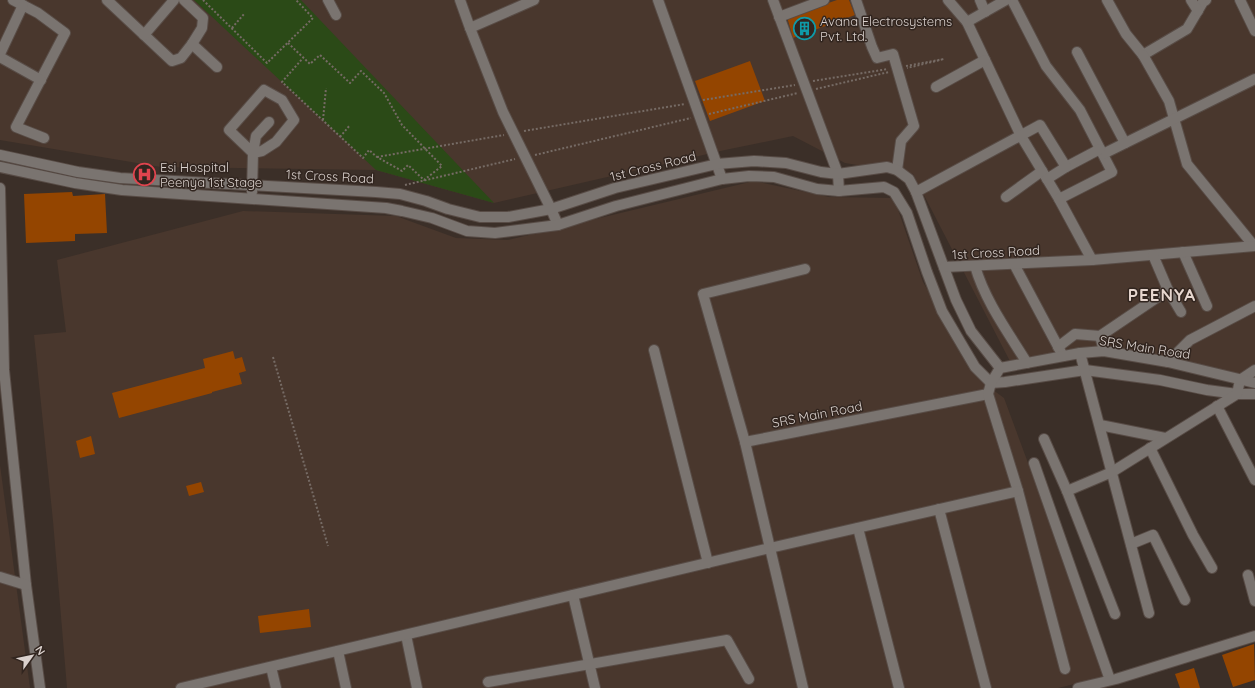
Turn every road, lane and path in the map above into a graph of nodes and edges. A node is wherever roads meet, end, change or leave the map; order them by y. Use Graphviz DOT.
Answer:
graph roads {
  1 [pos="13,0"];
  2 [pos="174,0"];
  3 [pos="184,0"];
  4 [pos="203,0"];
  5 [pos="296,0"];
  6 [pos="328,0"];
  7 [pos="460,0"];
  8 [pos="534,0"];
  9 [pos="658,0"];
  10 [pos="773,0"];
  11 [pos="824,0"];
  12 [pos="856,0"];
  13 [pos="948,0"];
  14 [pos="980,0"];
  15 [pos="1006,0"];
  16 [pos="1012,0"];
  17 [pos="1107,0"];
  18 [pos="1191,0"];
  19 [pos="1206,0"];
  20 [pos="1240,0"];
  21 [pos="110,1"];
  22 [pos="23,5"];
  23 [pos="1198,11"];
  24 [pos="985,12"];
  25 [pos="244,14"];
  26 [pos="336,15"];
  27 [pos="780,17"];
  28 [pos="967,22"];
  29 [pos="232,28"];
  30 [pos="470,28"];
  31 [pos="1255,31"];
  32 [pos="144,35"];
  33 [pos="288,43"];
  34 [pos="192,44"];
  35 [pos="1077,52"];
  36 [pos="0,54"];
  37 [pos="1143,55"];
  38 [pos="0,57"];
  39 [pos="303,58"];
  40 [pos="985,60"];
  41 [pos="217,67"];
  42 [pos="904,67"];
  43 [pos="1255,79"];
  44 [pos="41,80"];
  45 [pos="810,82"];
  46 [pos="802,84"];
  47 [pos="936,87"];
  48 [pos="326,88"];
  49 [pos="811,90"];
  50 [pos="804,92"];
  51 [pos="700,101"];
  52 [pos="692,102"];
  53 [pos="702,116"];
  54 [pos="695,117"];
  55 [pos="1174,118"];
  56 [pos="323,121"];
  57 [pos="269,122"];
  58 [pos="350,125"];
  59 [pos="518,132"];
  60 [pos="510,134"];
  61 [pos="340,136"];
  62 [pos="1021,136"];
  63 [pos="44,138"];
  64 [pos="1125,143"];
  65 [pos="1101,152"];
  66 [pos="253,154"];
  67 [pos="0,155"];
  68 [pos="531,156"];
  69 [pos="377,157"];
  70 [pos="516,159"];
  71 [pos="717,164"];
  72 [pos="0,167"];
  73 [pos="1066,167"];
  74 [pos="898,170"];
  75 [pos="838,174"];
  76 [pos="1044,175"];
  77 [pos="722,179"];
  78 [pos="252,185"];
  79 [pos="399,186"];
  80 [pos="0,188"];
  81 [pos="839,191"];
  82 [pos="916,192"];
  83 [pos="1006,197"];
  84 [pos="251,199"];
  85 [pos="1059,199"];
  86 [pos="551,209"];
  87 [pos="558,225"];
  88 [pos="1254,246"];
  89 [pos="1183,252"];
  90 [pos="1153,255"];
  91 [pos="1092,260"];
  92 [pos="1014,264"];
  93 [pos="975,266"];
  94 [pos="944,267"];
  95 [pos="805,269"];
  96 [pos="1168,290"];
  97 [pos="1207,306"];
  98 [pos="1255,306"];
  99 [pos="1181,312"];
  100 [pos="1100,336"];
  101 [pos="654,350"];
  102 [pos="1061,351"];
  103 [pos="1104,351"];
  104 [pos="1080,352"];
  105 [pos="273,356"];
  106 [pos="1168,362"];
  107 [pos="1026,363"];
  108 [pos="1000,368"];
  109 [pos="2,370"];
  110 [pos="1085,370"];
  111 [pos="1255,370"];
  112 [pos="1240,380"];
  113 [pos="991,383"];
  114 [pos="1255,383"];
  115 [pos="988,394"];
  116 [pos="1237,394"];
  117 [pos="1255,394"];
  118 [pos="1217,406"];
  119 [pos="1100,425"];
  120 [pos="1165,438"];
  121 [pos="1044,439"];
  122 [pos="745,442"];
  123 [pos="1150,448"];
  124 [pos="1034,463"];
  125 [pos="1112,472"];
  126 [pos="1255,480"];
  127 [pos="1018,491"];
  128 [pos="1067,491"];
  129 [pos="939,509"];
  130 [pos="858,528"];
  131 [pos="1131,544"];
  132 [pos="328,546"];
  133 [pos="770,548"];
  134 [pos="708,563"];
  135 [pos="1212,568"];
  136 [pos="1248,575"];
  137 [pos="0,577"];
  138 [pos="26,585"];
  139 [pos="573,595"];
  140 [pos="1185,600"];
  141 [pos="1255,601"];
  142 [pos="1149,613"];
  143 [pos="1115,614"];
  144 [pos="406,635"];
  145 [pos="1255,636"];
  146 [pos="338,651"];
  147 [pos="590,664"];
  148 [pos="271,667"];
  149 [pos="1065,669"];
  150 [pos="748,679"];
  151 [pos="488,682"];
  152 [pos="1114,683"];
  153 [pos="40,688"];
  154 [pos="181,688"];
  155 [pos="276,688"];
  156 [pos="346,688"];
  157 [pos="417,688"];
  158 [pos="595,688"];
  159 [pos="803,688"];
  160 [pos="900,688"];
  161 [pos="986,688"];
  162 [pos="1078,688"];
  1 -- 22 [label="street"];
  2 -- 32 [label="street"];
  3 -- 34 [label="street"];
  4 -- 29 [label="path"];
  5 -- 33 [label="path"];
  6 -- 26 [label="street"];
  7 -- 30 [label="street"];
  8 -- 30 [label="street"];
  9 -- 71 [label="street"];
  10 -- 27 [label="street"];
  11 -- 27 [label="street"];
  12 -- 74 [label="street"];
  13 -- 28 [label="street"];
  14 -- 24 [label="street"];
  15 -- 24 [label="street"];
  16 -- 65 [label="street"];
  17 -- 37 [label="street"];
  18 -- 23 [label="street"];
  19 -- 23 [label="street"];
  20 -- 31 [label="street"];
  21 -- 32 [label="street"];
  22 -- 36 [label="street"];
  22 -- 44 [label="street"];
  23 -- 37 [label="street"];
  24 -- 28 [label="street"];
  25 -- 29 [label="path"];
  27 -- 75 [label="street"];
  28 -- 40 [label="street"];
  29 -- 33 [label="path"];
  30 -- 86 [label="street"];
  32 -- 34 [label="street"];
  33 -- 39 [label="path"];
  34 -- 41 [label="street"];
  35 -- 64 [label="street"];
  37 -- 55 [label="street"];
  38 -- 44 [label="street"];
  39 -- 56 [label="path"];
  39 -- 69 [label="path"];
  40 -- 47 [label="street"];
  40 -- 62 [label="street"];
  42 -- 42 [label="path"];
  43 -- 55 [label="street"];
  44 -- 63 [label="street"];
  45 -- 49 [label="path"];
  46 -- 51 [label="path"];
  48 -- 56 [label="path"];
  50 -- 53 [label="path"];
  52 -- 59 [label="path"];
  54 -- 68 [label="path"];
  55 -- 64 [label="street"];
  55 -- 88 [label="street"];
  56 -- 61 [label="path"];
  57 -- 66 [label="street"];
  58 -- 61 [label="path"];
  60 -- 69 [label="path"];
  61 -- 69 [label="path"];
  62 -- 73 [label="street"];
  62 -- 76 [label="street"];
  62 -- 82 [label="street"];
  64 -- 65 [label="street"];
  65 -- 73 [label="street"];
  65 -- 85 [label="street"];
  66 -- 66 [label="street"];
  66 -- 78 [label="street"];
  67 -- 78 [label="street, 1st Cross Road"];
  70 -- 79 [label="path"];
  71 -- 75 [label="street, 1st Cross Road"];
  71 -- 77 [label="street"];
  71 -- 86 [label="street, 1st Cross Road"];
  72 -- 84 [label="street"];
  73 -- 76 [label="street"];
  74 -- 75 [label="street, 1st Cross Road"];
  74 -- 82 [label="street, 1st Cross Road"];
  75 -- 81 [label="street"];
  76 -- 83 [label="street"];
  76 -- 85 [label="street"];
  77 -- 81 [label="street"];
  77 -- 87 [label="street"];
  78 -- 84 [label="street"];
  78 -- 86 [label="street, 1st Cross Road"];
  80 -- 109 [label="street"];
  81 -- 113 [label="street"];
  82 -- 94 [label="street, 1st Cross Road"];
  84 -- 87 [label="street"];
  85 -- 91 [label="street"];
  86 -- 87 [label="street"];
  88 -- 89 [label="street, 1st Cross Road"];
  89 -- 90 [label="street, 1st Cross Road"];
  89 -- 97 [label="street"];
  90 -- 91 [label="street, 1st Cross Road"];
  90 -- 96 [label="street"];
  91 -- 92 [label="street, 1st Cross Road"];
  92 -- 93 [label="street, 1st Cross Road"];
  92 -- 102 [label="street"];
  93 -- 94 [label="street, 1st Cross Road"];
  93 -- 107 [label="street"];
  94 -- 108 [label="street"];
  95 -- 122 [label="street"];
  96 -- 99 [label="street"];
  96 -- 100 [label="street"];
  98 -- 106 [label="street"];
  100 -- 102 [label="street"];
  100 -- 103 [label="street"];
  101 -- 134 [label="street"];
  102 -- 104 [label="street, SRS Main Road"];
  102 -- 107 [label="street, SRS Main Road"];
  103 -- 104 [label="street, SRS Main Road"];
  103 -- 106 [label="street, SRS Main Road"];
  104 -- 110 [label="street"];
  105 -- 132 [label="path"];
  106 -- 112 [label="street, SRS Main Road"];
  107 -- 108 [label="street, SRS Main Road"];
  108 -- 113 [label="street"];
  109 -- 138 [label="street"];
  110 -- 113 [label="street"];
  110 -- 116 [label="street"];
  110 -- 119 [label="street"];
  111 -- 112 [label="street"];
  112 -- 114 [label="street, SRS Main Road"];
  112 -- 116 [label="street"];
  113 -- 115 [label="street"];
  115 -- 122 [label="street, SRS Main Road"];
  115 -- 127 [label="street"];
  116 -- 117 [label="street"];
  116 -- 118 [label="street"];
  118 -- 120 [label="street"];
  118 -- 126 [label="street"];
  119 -- 120 [label="street"];
  119 -- 125 [label="street"];
  120 -- 123 [label="street"];
  121 -- 128 [label="street"];
  122 -- 133 [label="street"];
  123 -- 125 [label="street"];
  123 -- 135 [label="street"];
  124 -- 152 [label="street"];
  125 -- 128 [label="street"];
  125 -- 131 [label="street"];
  127 -- 129 [label="street"];
  127 -- 149 [label="street"];
  128 -- 143 [label="street"];
  129 -- 130 [label="street"];
  129 -- 161 [label="street"];
  130 -- 133 [label="street"];
  130 -- 160 [label="street"];
  131 -- 140 [label="street"];
  131 -- 142 [label="street"];
  133 -- 134 [label="street"];
  133 -- 159 [label="street"];
  134 -- 139 [label="street"];
  136 -- 141 [label="street"];
  137 -- 138 [label="street"];
  138 -- 153 [label="street"];
  139 -- 144 [label="street"];
  139 -- 147 [label="street"];
  144 -- 146 [label="street"];
  144 -- 157 [label="street"];
  145 -- 152 [label="street"];
  146 -- 148 [label="street"];
  146 -- 156 [label="street"];
  147 -- 150 [label="street"];
  147 -- 151 [label="street"];
  147 -- 158 [label="street"];
  148 -- 154 [label="street"];
  148 -- 155 [label="street"];
  152 -- 162 [label="street"];
}
